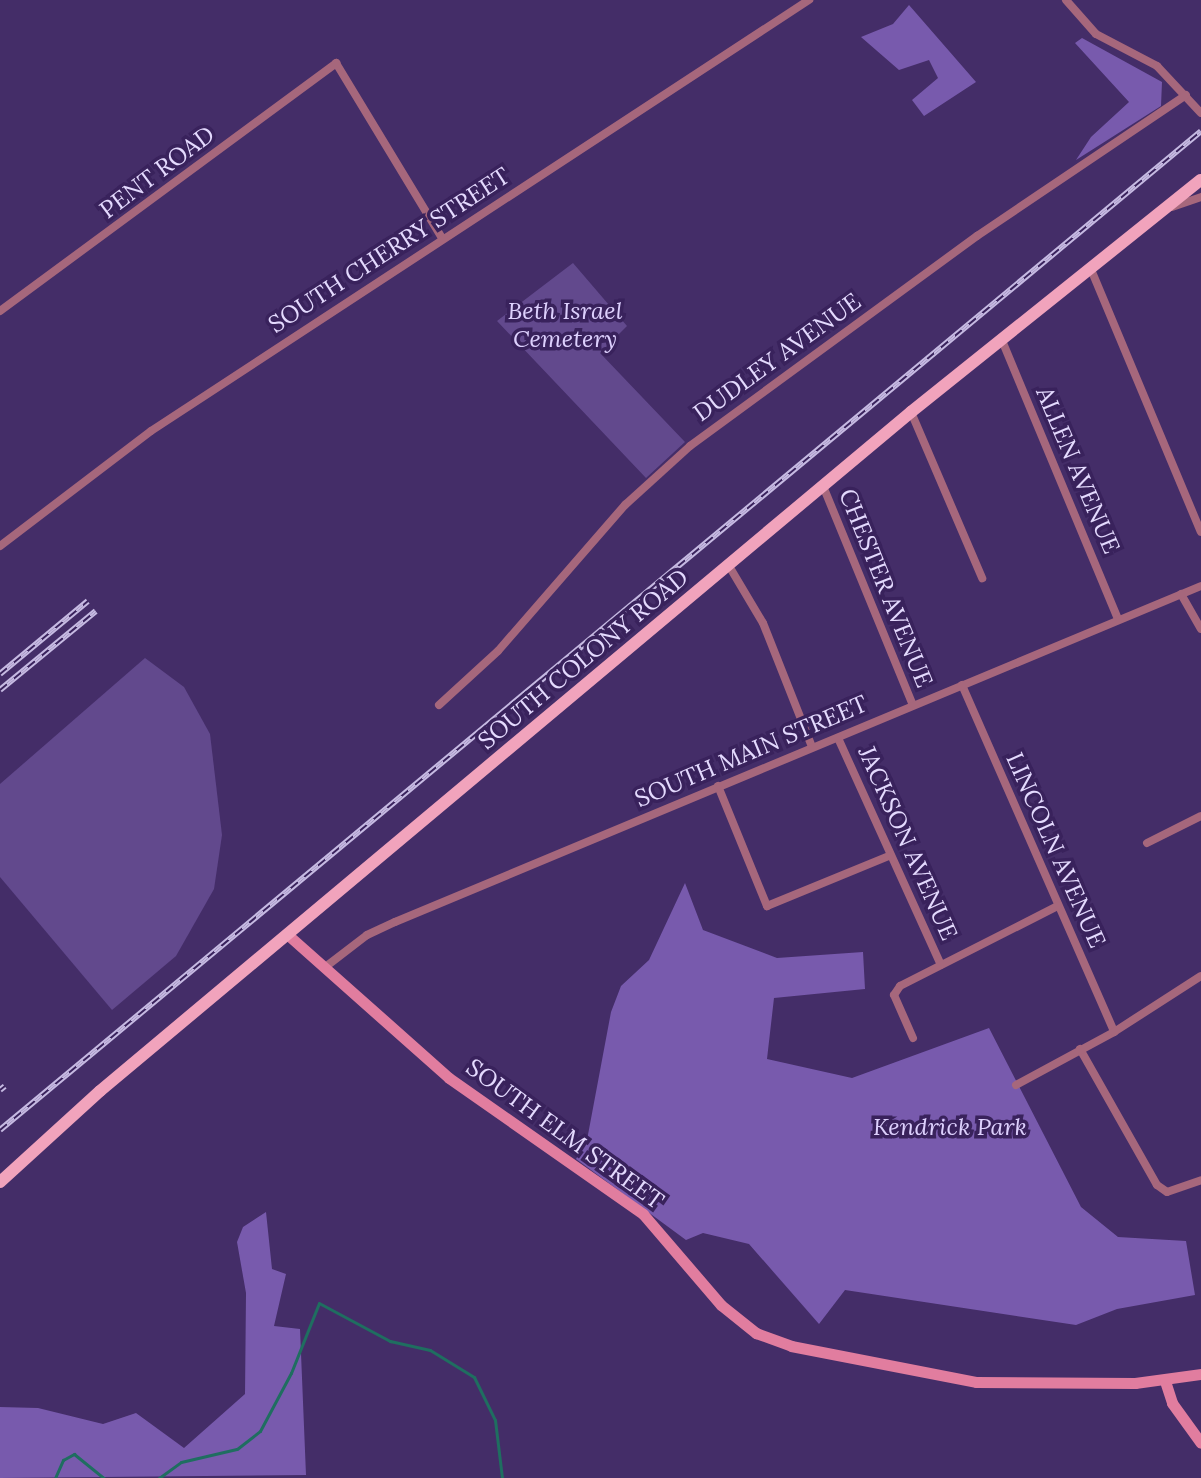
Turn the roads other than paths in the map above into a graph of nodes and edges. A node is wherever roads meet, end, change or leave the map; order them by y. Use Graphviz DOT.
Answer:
graph roads {
  1 [pos="809,0"];
  2 [pos="1066,0"];
  3 [pos="1186,95"];
  4 [pos="1199,110"];
  5 [pos="1201,180"];
  6 [pos="1201,197"];
  7 [pos="1163,210"];
  8 [pos="442,238"];
  9 [pos="1090,267"];
  10 [pos="0,311"];
  11 [pos="1001,337"];
  12 [pos="911,412"];
  13 [pos="823,486"];
  14 [pos="1201,532"];
  15 [pos="0,546"];
  16 [pos="729,566"];
  17 [pos="982,578"];
  18 [pos="1201,586"];
  19 [pos="1181,594"];
  20 [pos="1118,619"];
  21 [pos="1201,629"];
  22 [pos="962,685"];
  23 [pos="439,705"];
  24 [pos="913,705"];
  25 [pos="838,738"];
  26 [pos="812,747"];
  27 [pos="718,786"];
  28 [pos="1201,816"];
  29 [pos="1147,843"];
  30 [pos="889,856"];
  31 [pos="1058,906"];
  32 [pos="288,935"];
  33 [pos="941,965"];
  34 [pos="324,968"];
  35 [pos="1201,976"];
  36 [pos="1114,1032"];
  37 [pos="913,1038"];
  38 [pos="1080,1049"];
  39 [pos="1016,1085"];
  40 [pos="1201,1180"];
  41 [pos="0,1182"];
  42 [pos="1201,1374"];
  43 [pos="1165,1381"];
  44 [pos="1201,1443"];
  1 -- 8 [label="street, SOUTH CHERRY STREET"];
  2 -- 3 [label="street"];
  3 -- 4 [label="street"];
  3 -- 23 [label="street, DUDLEY AVENUE"];
  5 -- 7 [label="main road, SOUTH COLONY ROAD"];
  6 -- 7 [label="street"];
  7 -- 9 [label="main road, SOUTH COLONY ROAD"];
  8 -- 10 [label="street, PENT ROAD"];
  8 -- 15 [label="street, SOUTH CHERRY STREET"];
  9 -- 11 [label="main road, SOUTH COLONY ROAD"];
  9 -- 14 [label="street"];
  11 -- 12 [label="main road, SOUTH COLONY ROAD"];
  11 -- 20 [label="street, ALLEN AVENUE"];
  12 -- 13 [label="main road, SOUTH COLONY ROAD"];
  12 -- 17 [label="street"];
  13 -- 16 [label="main road, SOUTH COLONY ROAD"];
  13 -- 24 [label="street, CHESTER AVENUE"];
  16 -- 26 [label="street"];
  16 -- 32 [label="main road, SOUTH COLONY ROAD"];
  18 -- 19 [label="street, SOUTH MAIN STREET"];
  19 -- 20 [label="street, SOUTH MAIN STREET"];
  19 -- 21 [label="street"];
  20 -- 22 [label="street, SOUTH MAIN STREET"];
  22 -- 24 [label="street, SOUTH MAIN STREET"];
  22 -- 31 [label="street, LINCOLN AVENUE"];
  24 -- 25 [label="street, SOUTH MAIN STREET"];
  25 -- 26 [label="street, SOUTH MAIN STREET"];
  25 -- 30 [label="street, JACKSON AVENUE"];
  26 -- 27 [label="street, SOUTH MAIN STREET"];
  27 -- 30 [label="street"];
  27 -- 34 [label="street, SOUTH MAIN STREET"];
  28 -- 29 [label="street"];
  30 -- 33 [label="street, JACKSON AVENUE"];
  31 -- 33 [label="street"];
  31 -- 36 [label="street, LINCOLN AVENUE"];
  32 -- 34 [label="main road, SOUTH ELM STREET"];
  32 -- 41 [label="main road, SOUTH COLONY ROAD"];
  33 -- 37 [label="street"];
  34 -- 43 [label="main road, SOUTH ELM STREET"];
  35 -- 36 [label="street"];
  36 -- 38 [label="street"];
  38 -- 39 [label="street"];
  38 -- 40 [label="street"];
  42 -- 43 [label="main road, SOUTH ELM STREET"];
  43 -- 44 [label="main road"];
}
